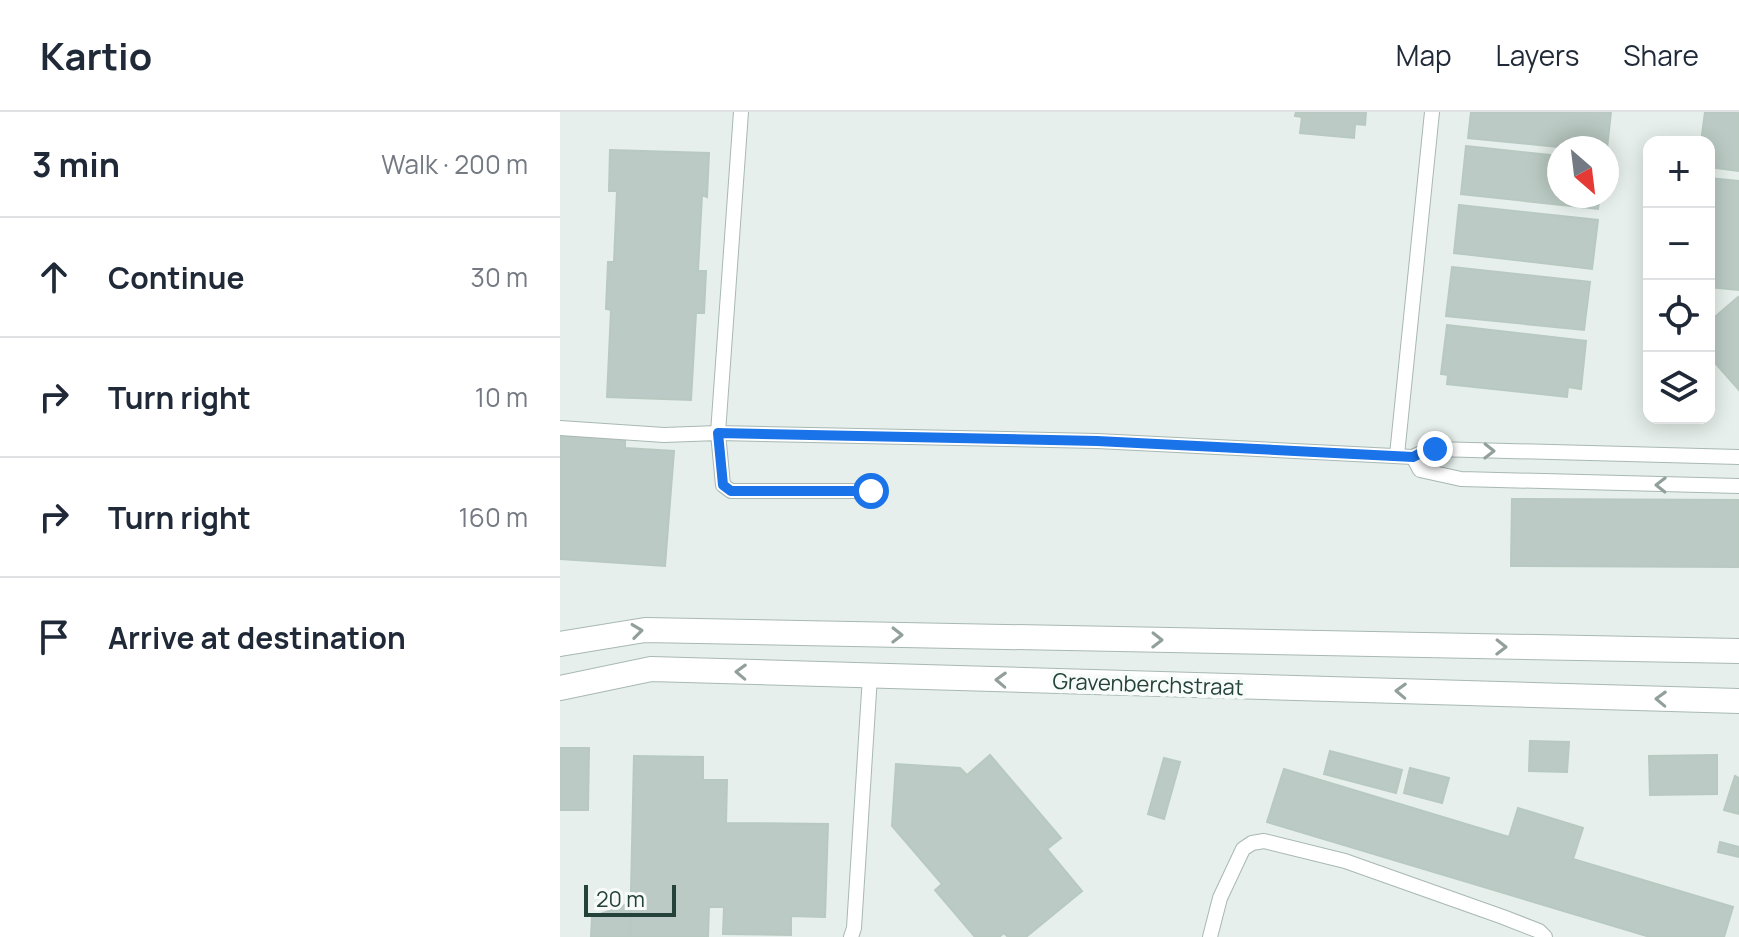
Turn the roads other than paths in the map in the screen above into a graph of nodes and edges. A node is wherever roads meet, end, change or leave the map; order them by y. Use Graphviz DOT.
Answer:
graph roads {
  1 [pos="741,112"];
  2 [pos="1432,112"];
  3 [pos="560,428"];
  4 [pos="718,433"];
  5 [pos="1397,455"];
  6 [pos="1413,457"];
  7 [pos="1739,457"];
  8 [pos="1739,486"];
  9 [pos="871,491"];
  10 [pos="560,644"];
  11 [pos="1739,651"];
  12 [pos="870,676"];
  13 [pos="560,688"];
  14 [pos="1739,701"];
  15 [pos="851,937"];
  16 [pos="1210,937"];
  17 [pos="1545,937"];
  1 -- 4 [label="lane"];
  2 -- 5 [label="lane"];
  3 -- 4 [label="lane"];
  4 -- 5 [label="lane"];
  4 -- 9 [label="lane"];
  5 -- 6 [label="lane"];
  6 -- 7 [label="lane, one-way"];
  8 -- 6 [label="lane, one-way"];
  10 -- 11 [label="street, Gravenberchstraat, one-way"];
  12 -- 13 [label="street, Gravenberchstraat, one-way"];
  14 -- 12 [label="street, Gravenberchstraat, one-way"];
  12 -- 15 [label="lane"];
  16 -- 17 [label="lane"];
}
